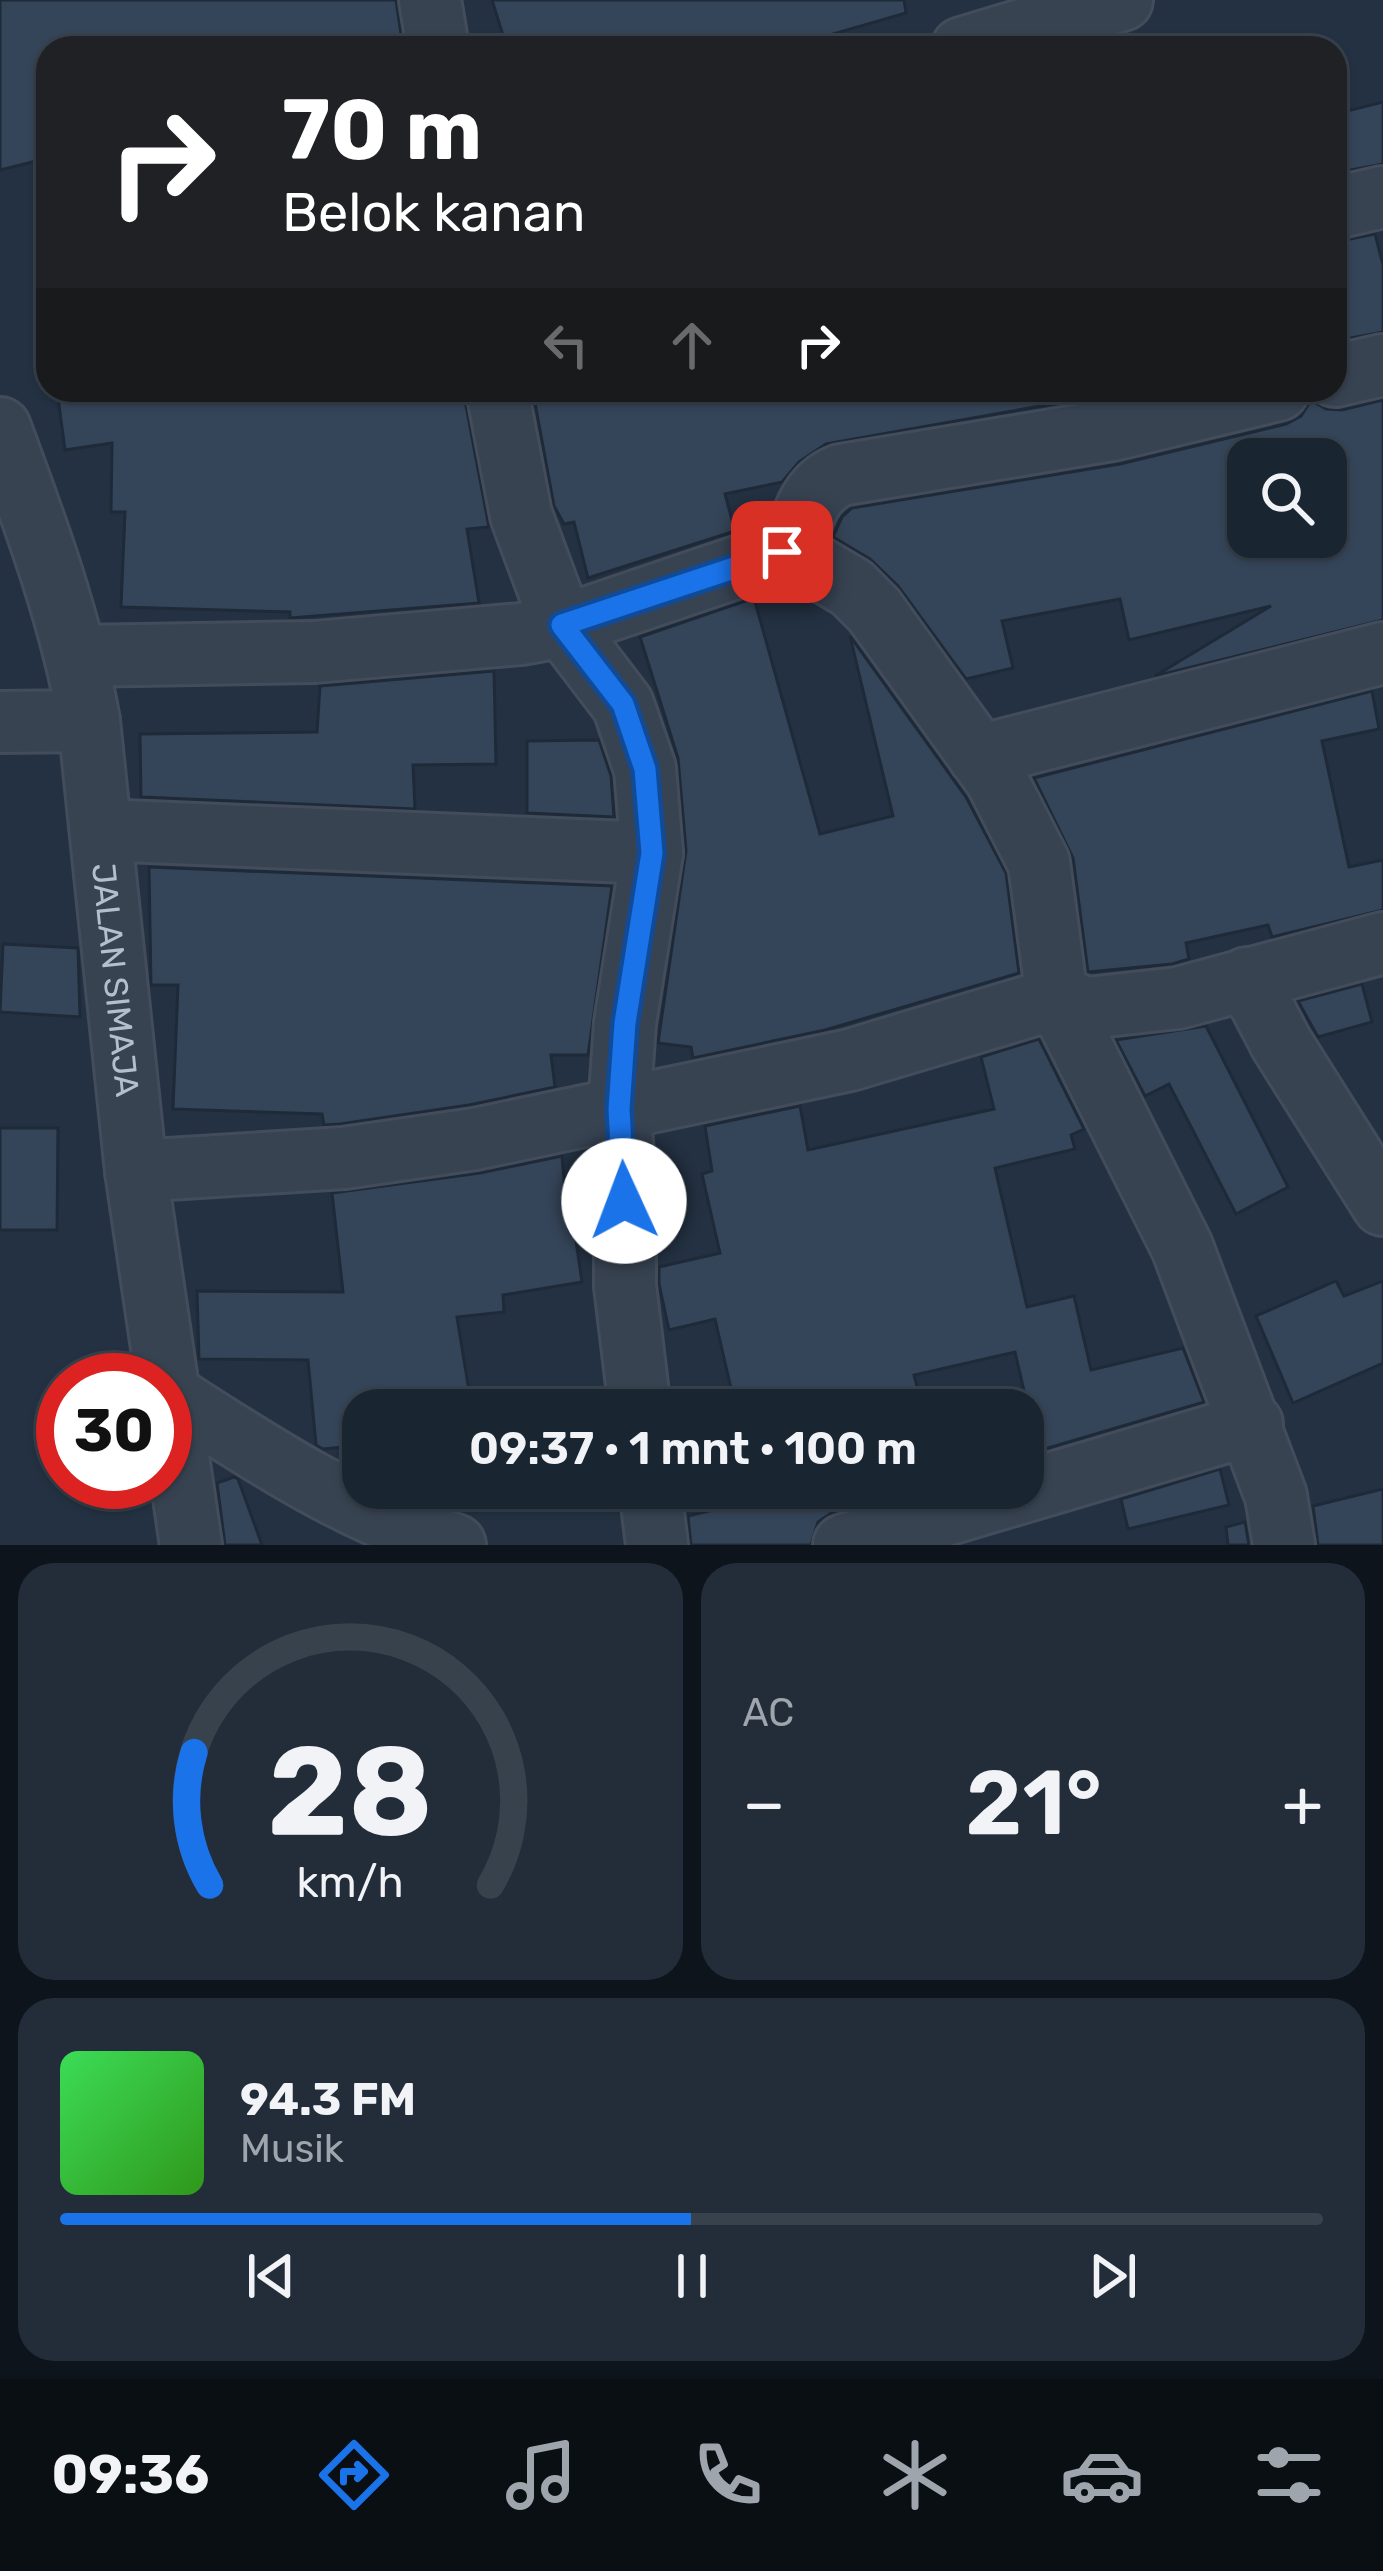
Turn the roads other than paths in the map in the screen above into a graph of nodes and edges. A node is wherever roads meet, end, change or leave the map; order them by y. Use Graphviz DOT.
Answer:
graph roads {
  1 [pos="430,0"];
  2 [pos="1122,0"];
  3 [pos="1045,12"];
  4 [pos="436,36"];
  5 [pos="990,36"];
  6 [pos="1383,197"];
  7 [pos="1347,205"];
  8 [pos="1383,365"];
  9 [pos="1347,373"];
  10 [pos="499,402"];
  11 [pos="1228,402"];
  12 [pos="0,428"];
  13 [pos="793,553"];
  14 [pos="562,625"];
  15 [pos="1383,653"];
  16 [pos="78,656"];
  17 [pos="89,721"];
  18 [pos="0,722"];
  19 [pos="980,756"];
  20 [pos="101,830"];
  21 [pos="652,853"];
  22 [pos="1383,943"];
  23 [pos="1247,978"];
  24 [pos="1057,998"];
  25 [pos="619,1109"];
  26 [pos="136,1171"];
  27 [pos="1383,1205"];
  28 [pos="161,1353"];
  29 [pos="637,1389"];
  30 [pos="192,1409"];
  31 [pos="1252,1424"];
  32 [pos="185,1509"];
  33 [pos="653,1509"];
  34 [pos="190,1545"];
  35 [pos="455,1545"];
  36 [pos="657,1545"];
  37 [pos="844,1545"];
  38 [pos="1284,1545"];
  1 -- 4 [label="street"];
  2 -- 3 [label="street"];
  3 -- 5 [label="street"];
  6 -- 7 [label="street"];
  8 -- 9 [label="street"];
  10 -- 14 [label="street"];
  11 -- 13 [label="street"];
  12 -- 16 [label="street, JALAN SIMAJA"];
  13 -- 14 [label="street"];
  13 -- 19 [label="street"];
  14 -- 16 [label="street"];
  14 -- 21 [label="street"];
  15 -- 19 [label="street"];
  16 -- 17 [label="street, JALAN SIMAJA"];
  17 -- 18 [label="street"];
  17 -- 20 [label="street, JALAN SIMAJA"];
  19 -- 24 [label="street"];
  20 -- 21 [label="street"];
  20 -- 26 [label="street, JALAN SIMAJA"];
  21 -- 25 [label="street"];
  22 -- 23 [label="street"];
  23 -- 24 [label="street"];
  23 -- 27 [label="street"];
  24 -- 25 [label="street"];
  24 -- 31 [label="street"];
  25 -- 26 [label="street"];
  25 -- 29 [label="street"];
  26 -- 28 [label="street, JALAN SIMAJA"];
  30 -- 35 [label="street"];
  31 -- 37 [label="street"];
  31 -- 38 [label="street"];
  32 -- 34 [label="street, JALAN SIMAJA"];
  33 -- 36 [label="street"];
}
